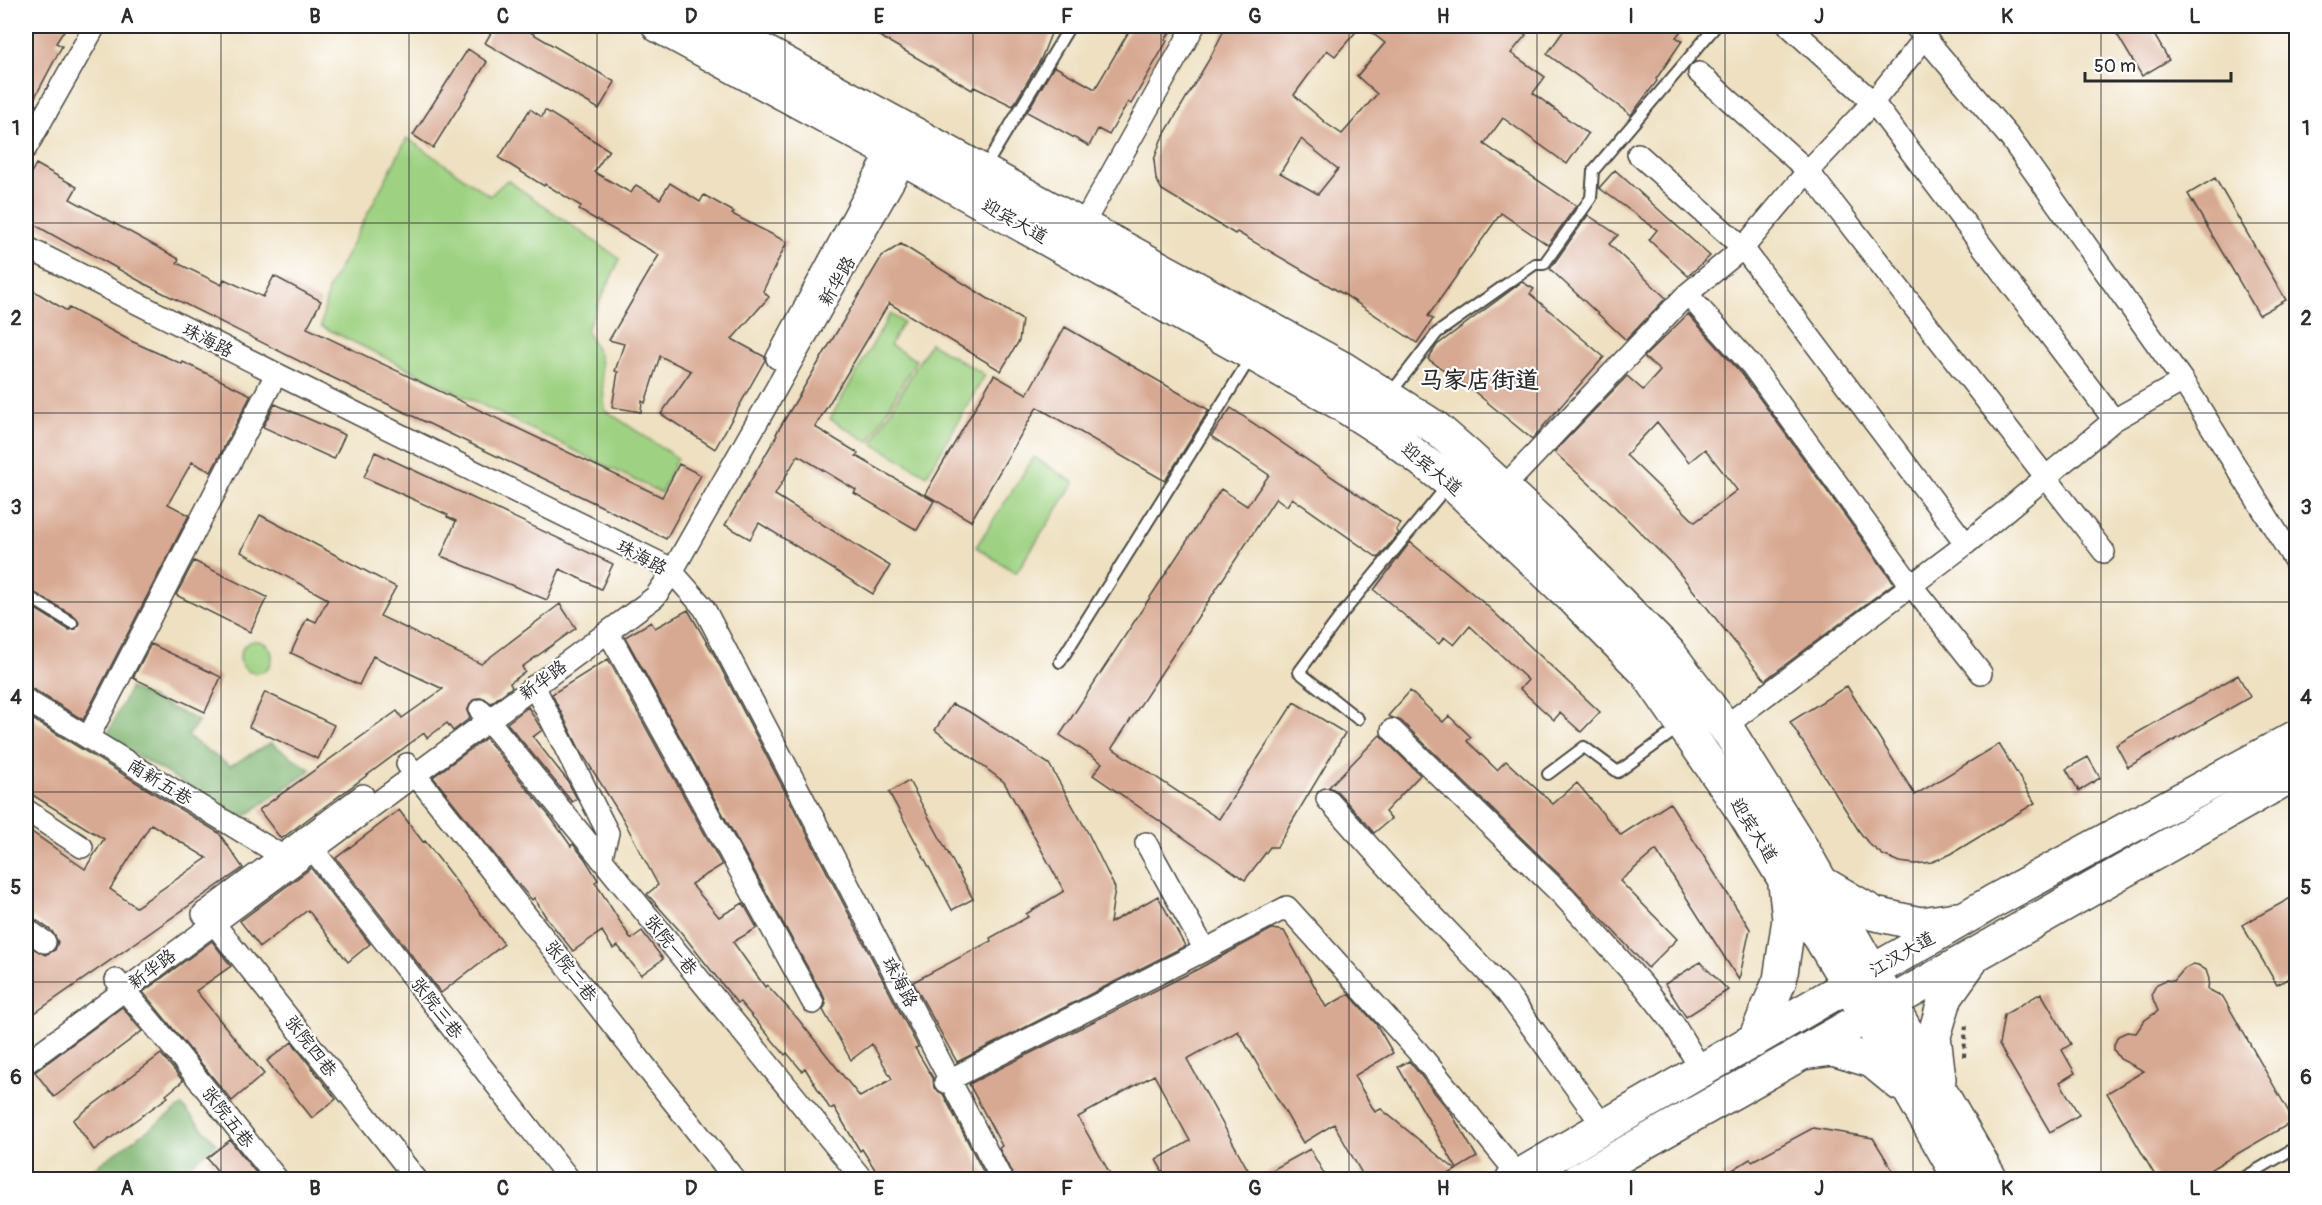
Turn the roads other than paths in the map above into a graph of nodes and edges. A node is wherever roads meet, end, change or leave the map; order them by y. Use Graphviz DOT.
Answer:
graph roads {
  1 [pos="95,26"];
  2 [pos="659,26"];
  3 [pos="717,26"];
  4 [pos="1070,26"];
  5 [pos="1194,26"];
  6 [pos="1716,26"];
  7 [pos="1789,26"];
  8 [pos="1920,32"];
  9 [pos="1699,73"];
  10 [pos="1873,102"];
  11 [pos="26,148"];
  12 [pos="1638,154"];
  13 [pos="898,155"];
  14 [pos="984,170"];
  15 [pos="1808,171"];
  16 [pos="1075,237"];
  17 [pos="26,248"];
  18 [pos="1743,248"];
  19 [pos="26,254"];
  20 [pos="1687,294"];
  21 [pos="1253,354"];
  22 [pos="273,380"];
  23 [pos="2182,381"];
  24 [pos="1388,396"];
  25 [pos="2114,420"];
  26 [pos="2046,479"];
  27 [pos="1450,482"];
  28 [pos="1503,488"];
  29 [pos="1966,544"];
  30 [pos="2104,552"];
  31 [pos="2296,563"];
  32 [pos="667,571"];
  33 [pos="1911,585"];
  34 [pos="26,595"];
  35 [pos="72,623"];
  36 [pos="608,632"];
  37 [pos="1060,662"];
  38 [pos="1981,673"];
  39 [pos="534,686"];
  40 [pos="26,700"];
  41 [pos="482,717"];
  42 [pos="1358,719"];
  43 [pos="1684,724"];
  44 [pos="1724,727"];
  45 [pos="1392,730"];
  46 [pos="2296,737"];
  47 [pos="88,738"];
  48 [pos="409,770"];
  49 [pos="2296,773"];
  50 [pos="1548,774"];
  51 [pos="1327,799"];
  52 [pos="26,810"];
  53 [pos="1146,843"];
  54 [pos="309,844"];
  55 [pos="82,847"];
  56 [pos="288,859"];
  57 [pos="601,859"];
  58 [pos="1784,879"];
  59 [pos="1822,882"];
  60 [pos="209,917"];
  61 [pos="1963,918"];
  62 [pos="26,928"];
  63 [pos="45,942"];
  64 [pos="1205,950"];
  65 [pos="1974,956"];
  66 [pos="1861,978"];
  67 [pos="120,985"];
  68 [pos="813,1003"];
  69 [pos="1878,1010"];
  70 [pos="1754,1041"];
  71 [pos="26,1048"];
  72 [pos="1801,1053"];
  73 [pos="26,1063"];
  74 [pos="1702,1071"];
  75 [pos="947,1080"];
  76 [pos="1925,1091"];
  77 [pos="1604,1127"];
  78 [pos="2296,1146"];
  79 [pos="1952,1177"];
  80 [pos="1515,1178"];
  81 [pos="278,1179"];
  82 [pos="417,1179"];
  83 [pos="570,1179"];
  84 [pos="728,1179"];
  85 [pos="735,1179"];
  86 [pos="855,1179"];
  87 [pos="863,1179"];
  88 [pos="995,1179"];
  89 [pos="1002,1179"];
  90 [pos="1578,1179"];
  91 [pos="1991,1179"];
  92 [pos="2240,1179"];
  1 -- 11 [label="street"];
  2 -- 13 [label="main road, 迎宾大道"];
  3 -- 14 [label="main road, 迎宾大道"];
  4 -- 14 [label="lane"];
  5 -- 16 [label="street"];
  6 -- 24 [label="lane"];
  7 -- 10 [label="street"];
  8 -- 10 [label="street"];
  8 -- 23 [label="street"];
  9 -- 15 [label="street"];
  10 -- 15 [label="street"];
  10 -- 25 [label="street"];
  12 -- 18 [label="street"];
  13 -- 16 [label="main road, 迎宾大道"];
  13 -- 32 [label="street, 新华路"];
  14 -- 16 [label="main road, 迎宾大道"];
  15 -- 18 [label="street"];
  15 -- 26 [label="street"];
  16 -- 21 [label="main road, 迎宾大道"];
  16 -- 24 [label="main road, 迎宾大道"];
  17 -- 32 [label="street, 珠海路"];
  18 -- 20 [label="street"];
  18 -- 29 [label="street"];
  19 -- 22 [label="street, 珠海路"];
  20 -- 28 [label="street"];
  20 -- 33 [label="street"];
  21 -- 27 [label="main road, 迎宾大道"];
  21 -- 37 [label="lane"];
  22 -- 32 [label="street, 珠海路"];
  22 -- 47 [label="street"];
  23 -- 25 [label="street"];
  23 -- 31 [label="street"];
  24 -- 28 [label="main road, 迎宾大道"];
  25 -- 26 [label="street"];
  26 -- 29 [label="street"];
  26 -- 30 [label="street"];
  27 -- 42 [label="lane"];
  27 -- 43 [label="main road, 迎宾大道"];
  28 -- 44 [label="main road, 迎宾大道"];
  29 -- 33 [label="street"];
  32 -- 36 [label="street, 新华路"];
  32 -- 41 [label="street, 新华路"];
  32 -- 75 [label="street, 珠海路"];
  33 -- 38 [label="street"];
  33 -- 44 [label="street"];
  34 -- 35 [label="lane"];
  36 -- 39 [label="street, 新华路"];
  36 -- 68 [label="street"];
  39 -- 41 [label="street, 新华路"];
  39 -- 57 [label="street"];
  40 -- 47 [label="street, 南新五巷"];
  41 -- 48 [label="street, 新华路"];
  41 -- 57 [label="street, 张院一巷"];
  41 -- 86 [label="street, 张院一巷"];
  43 -- 50 [label="lane"];
  43 -- 58 [label="main road, 迎宾大道"];
  44 -- 59 [label="main road, 迎宾大道"];
  45 -- 74 [label="street"];
  46 -- 61 [label="main road, 江汉大道"];
  47 -- 56 [label="street, 南新五巷"];
  48 -- 54 [label="street, 新华路"];
  48 -- 84 [label="street, 张院二巷"];
  48 -- 85 [label="street, 张院二巷"];
  49 -- 65 [label="main road, 江汉大道"];
  51 -- 77 [label="street"];
  52 -- 55 [label="street"];
  53 -- 64 [label="street"];
  54 -- 56 [label="street, 新华路"];
  54 -- 83 [label="street, 张院三巷"];
  56 -- 60 [label="street, 新华路"];
  57 -- 87 [label="street, 张院一巷"];
  58 -- 66 [label="main road, 迎宾大道"];
  58 -- 70 [label="main road"];
  59 -- 61 [label="main road"];
  59 -- 66 [label="main road, 迎宾大道"];
  60 -- 67 [label="street, 新华路"];
  60 -- 82 [label="street, 张院四巷"];
  61 -- 66 [label="main road, 江汉大道"];
  62 -- 63 [label="street"];
  64 -- 75 [label="street"];
  64 -- 80 [label="street"];
  65 -- 69 [label="main road, 江汉大道"];
  65 -- 76 [label="main road"];
  66 -- 69 [label="main road, 迎宾大道"];
  66 -- 70 [label="main road, 江汉大道"];
  67 -- 71 [label="street, 新华路"];
  67 -- 73 [label="street, 新华路"];
  67 -- 81 [label="street, 张院五巷"];
  69 -- 72 [label="main road, 江汉大道"];
  69 -- 76 [label="main road, 迎宾大道"];
  70 -- 74 [label="main road, 江汉大道"];
  72 -- 76 [label="main road"];
  72 -- 90 [label="main road, 江汉大道"];
  74 -- 77 [label="main road, 江汉大道"];
  75 -- 88 [label="street, 珠海路"];
  75 -- 89 [label="street, 珠海路"];
  76 -- 79 [label="main road, 迎宾大道"];
  76 -- 91 [label="main road, 迎宾大道"];
  77 -- 80 [label="main road, 江汉大道"];
  78 -- 92 [label="lane"];
}
